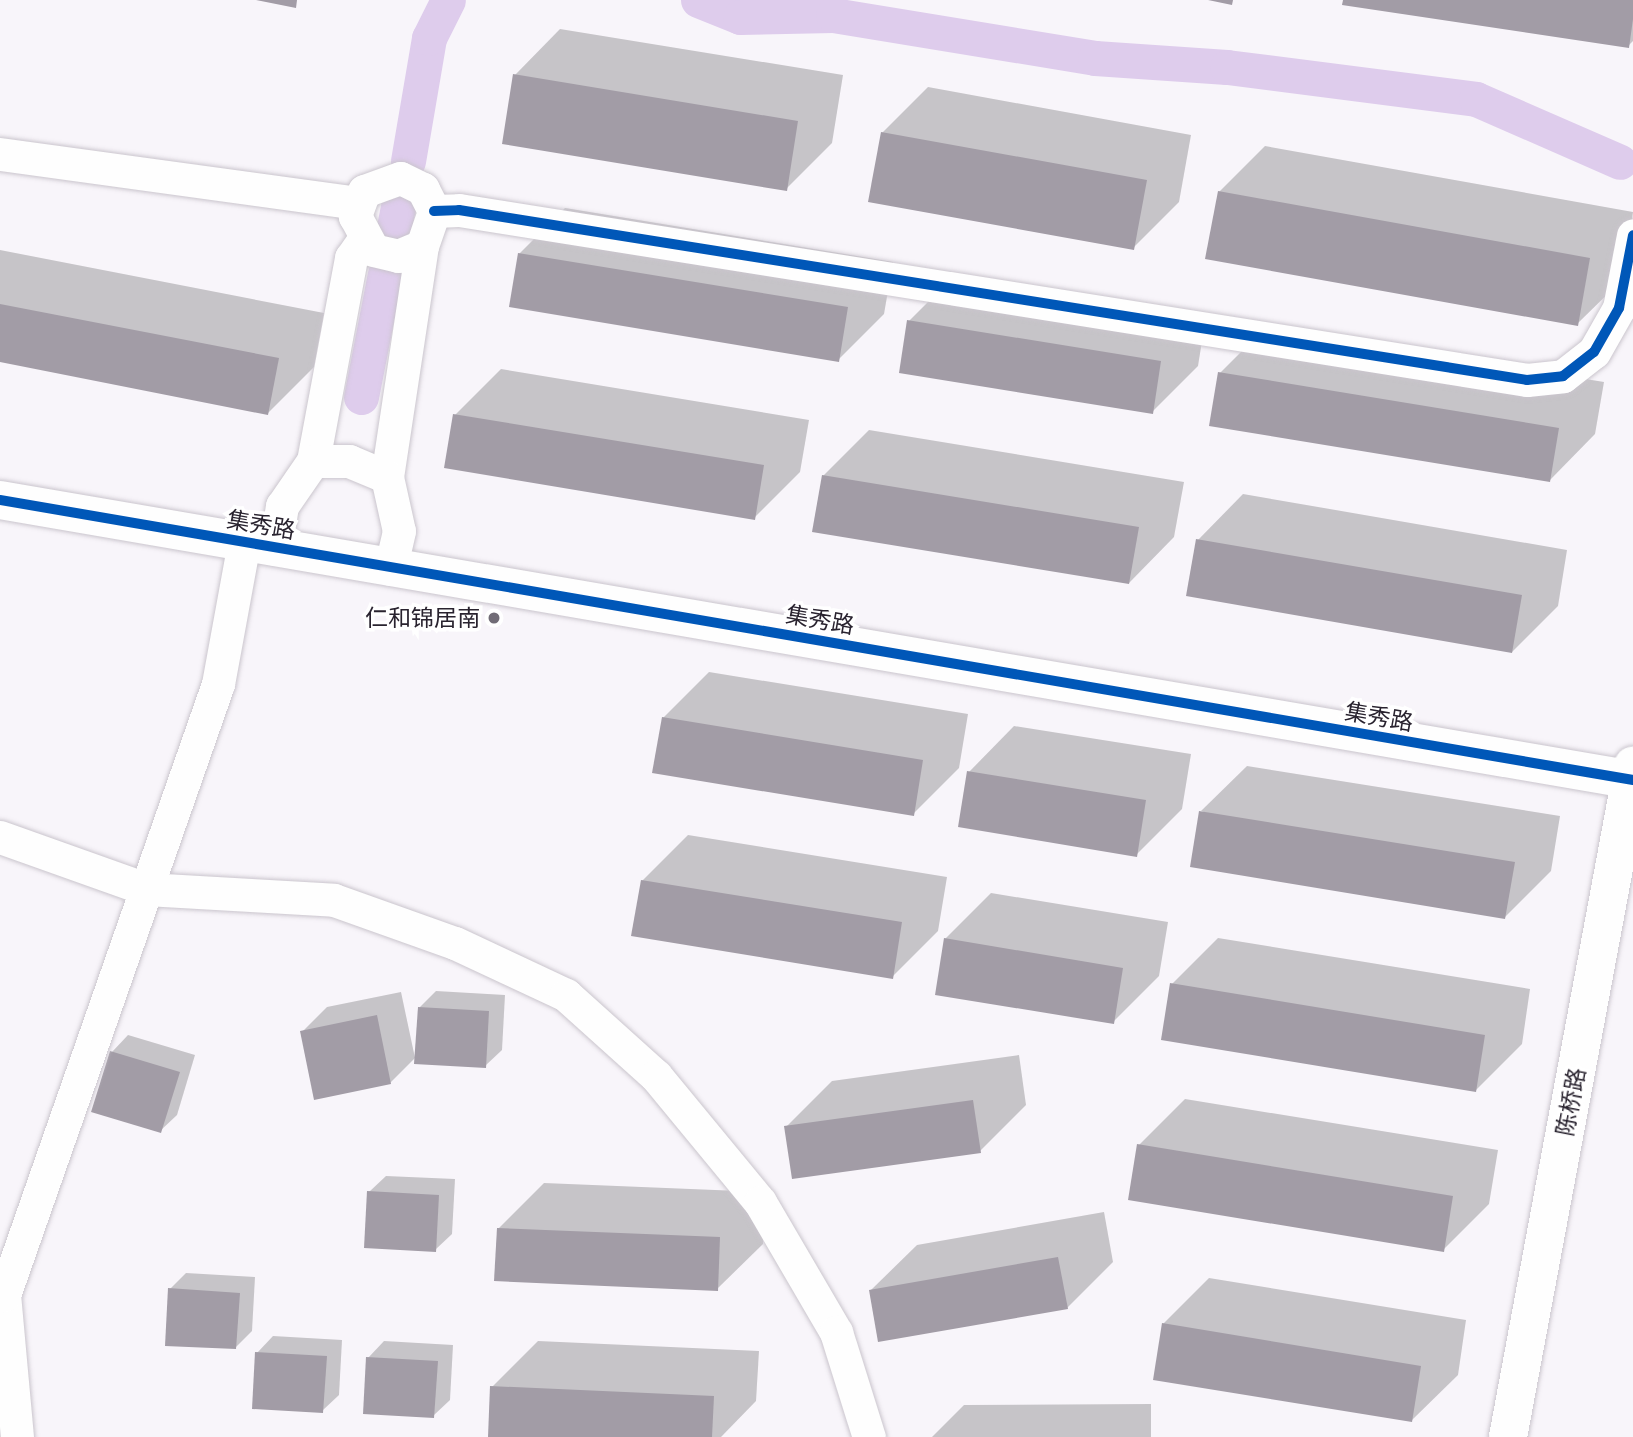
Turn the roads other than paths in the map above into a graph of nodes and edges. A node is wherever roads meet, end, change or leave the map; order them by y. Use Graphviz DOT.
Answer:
graph roads {
  1 [pos="0,154"];
  2 [pos="358,203"];
  3 [pos="434,211"];
  4 [pos="1633,235"];
  5 [pos="363,241"];
  6 [pos="422,246"];
  7 [pos="313,461"];
  8 [pos="387,478"];
  9 [pos="0,500"];
  10 [pos="260,546"];
  11 [pos="390,569"];
  12 [pos="1632,775"];
  13 [pos="0,837"];
  14 [pos="146,889"];
  15 [pos="17,1437"];
  16 [pos="870,1437"];
  17 [pos="1508,1437"];
  1 -- 2 [label="street"];
  2 -- 3 [label="street"];
  2 -- 5 [label="street"];
  3 -- 4 [label="street"];
  3 -- 6 [label="street"];
  5 -- 6 [label="street"];
  5 -- 7 [label="street"];
  6 -- 8 [label="street"];
  7 -- 8 [label="street"];
  7 -- 10 [label="street"];
  8 -- 11 [label="street"];
  9 -- 10 [label="street, 集秀路"];
  10 -- 11 [label="street, 集秀路"];
  10 -- 14 [label="street"];
  11 -- 12 [label="street, 集秀路"];
  12 -- 17 [label="street, 陈桥路"];
  13 -- 14 [label="street"];
  14 -- 15 [label="street"];
  14 -- 16 [label="street"];
}
